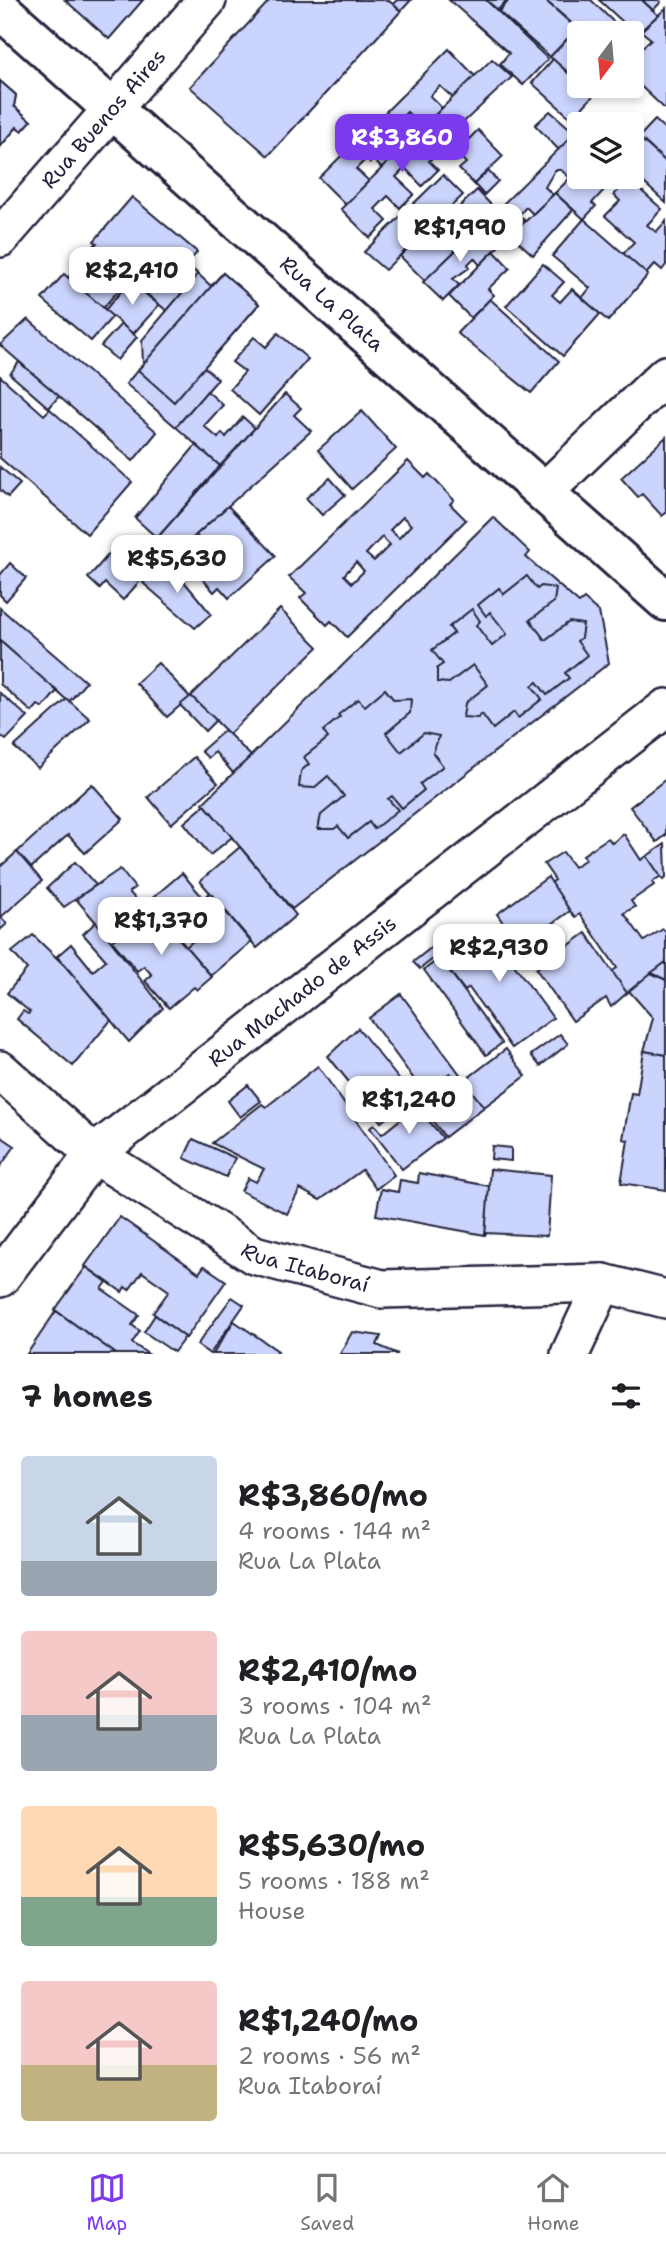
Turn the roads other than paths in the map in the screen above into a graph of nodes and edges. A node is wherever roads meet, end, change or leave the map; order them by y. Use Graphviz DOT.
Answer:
graph roads {
  1 [pos="206,0"];
  2 [pos="0,9"];
  3 [pos="113,107"];
  4 [pos="0,239"];
  5 [pos="666,375"];
  6 [pos="544,492"];
  7 [pos="666,601"];
  8 [pos="666,708"];
  9 [pos="0,1070"];
  10 [pos="94,1154"];
  11 [pos="0,1278"];
  12 [pos="603,1283"];
  13 [pos="666,1299"];
  14 [pos="570,1354"];
  1 -- 3 [label="street, Rua Buenos Aires"];
  2 -- 3 [label="street, Rua La Plata"];
  3 -- 4 [label="street, Rua Buenos Aires"];
  3 -- 6 [label="street, Rua La Plata"];
  5 -- 6 [label="street"];
  6 -- 7 [label="street, Rua La Plata"];
  8 -- 10 [label="street, Rua Machado de Assis"];
  9 -- 10 [label="street, Rua Itaboraí"];
  10 -- 11 [label="street, Rua Machado de Assis"];
  10 -- 12 [label="street, Rua Itaboraí"];
  12 -- 13 [label="street, Rua Itaboraí"];
  12 -- 14 [label="street"];
}
